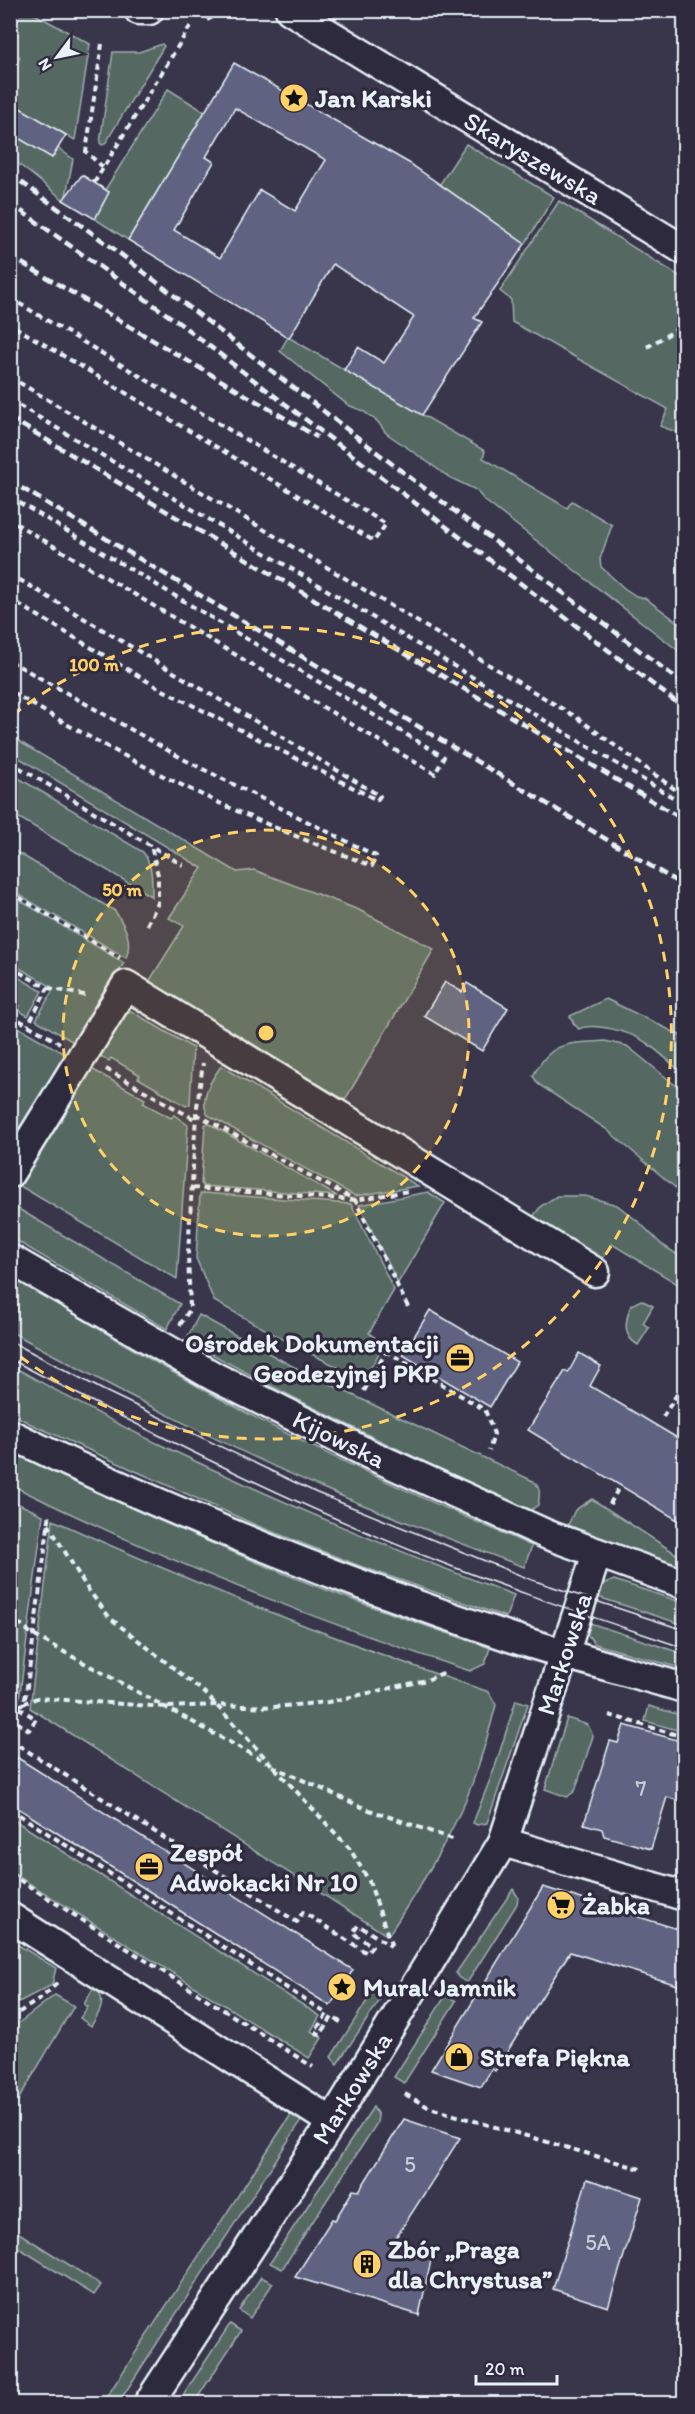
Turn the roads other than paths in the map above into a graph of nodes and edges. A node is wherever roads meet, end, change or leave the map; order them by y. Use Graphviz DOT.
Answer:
graph roads {
  1 [pos="139,10"];
  2 [pos="149,10"];
  3 [pos="290,10"];
  4 [pos="684,249"];
  5 [pos="10,1173"];
  6 [pos="10,1259"];
  7 [pos="595,1272"];
  8 [pos="10,1434"];
  9 [pos="597,1553"];
  10 [pos="684,1584"];
  11 [pos="565,1653"];
  12 [pos="684,1688"];
  13 [pos="503,1842"];
  14 [pos="684,1896"];
  15 [pos="10,1917"];
  16 [pos="332,2122"];
  17 [pos="148,2403"];
  1 -- 2 [label="street"];
  3 -- 4 [label="street, Skaryszewska"];
  5 -- 7 [label="street"];
  6 -- 9 [label="street, Kijowska"];
  8 -- 11 [label="street"];
  9 -- 10 [label="street, Kijowska"];
  9 -- 11 [label="street, Markowska"];
  11 -- 12 [label="street"];
  11 -- 13 [label="street, Markowska"];
  13 -- 14 [label="street"];
  13 -- 16 [label="street, Markowska"];
  15 -- 16 [label="street"];
  16 -- 17 [label="street, Markowska"];
}
